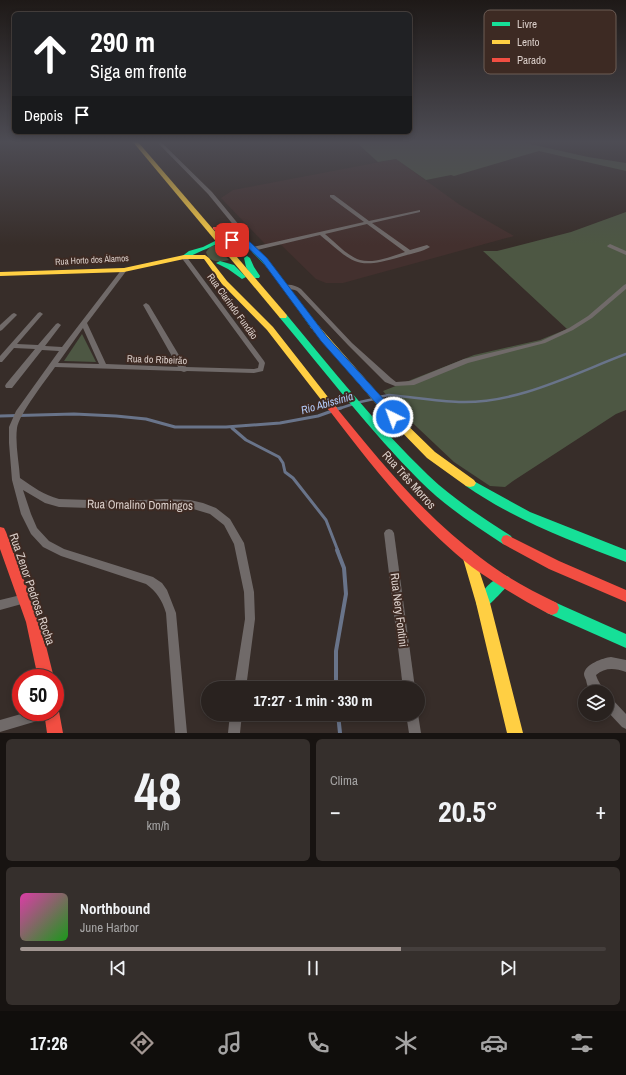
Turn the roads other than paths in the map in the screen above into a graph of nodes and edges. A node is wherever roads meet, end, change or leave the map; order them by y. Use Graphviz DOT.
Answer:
graph roads {
  1 [pos="163,176"];
  2 [pos="193,176"];
  3 [pos="332,196"];
  4 [pos="418,211"];
  5 [pos="194,213"];
  6 [pos="369,223"];
  7 [pos="242,232"];
  8 [pos="322,234"];
  9 [pos="232,240"];
  10 [pos="219,241"];
  11 [pos="610,246"];
  12 [pos="427,247"];
  13 [pos="253,250"];
  14 [pos="207,252"];
  15 [pos="409,252"];
  16 [pos="626,253"];
  17 [pos="247,258"];
  18 [pos="188,259"];
  19 [pos="236,262"];
  20 [pos="220,263"];
  21 [pos="124,270"];
  22 [pos="0,274"];
  23 [pos="253,283"];
  24 [pos="626,286"];
  25 [pos="284,287"];
  26 [pos="267,299"];
  27 [pos="146,305"];
  28 [pos="40,314"];
  29 [pos="14,315"];
  30 [pos="84,323"];
  31 [pos="58,325"];
  32 [pos="0,329"];
  33 [pos="12,346"];
  34 [pos="41,347"];
  35 [pos="64,349"];
  36 [pos="0,360"];
  37 [pos="53,365"];
  38 [pos="104,367"];
  39 [pos="261,369"];
  40 [pos="184,370"];
  41 [pos="8,386"];
  42 [pos="16,480"];
  43 [pos="0,532"];
  44 [pos="389,533"];
  45 [pos="468,555"];
  46 [pos="626,556"];
  47 [pos="504,581"];
  48 [pos="626,596"];
  49 [pos="25,599"];
  50 [pos="483,603"];
  51 [pos="0,605"];
  52 [pos="626,641"];
  53 [pos="626,666"];
  54 [pos="44,669"];
  55 [pos="241,681"];
  56 [pos="408,681"];
  57 [pos="593,685"];
  58 [pos="614,710"];
  59 [pos="18,721"];
  60 [pos="53,721"];
  61 [pos="235,721"];
  62 [pos="413,721"];
  63 [pos="626,723"];
  64 [pos="0,726"];
  65 [pos="55,733"];
  66 [pos="181,733"];
  67 [pos="234,733"];
  68 [pos="415,733"];
  69 [pos="515,733"];
  1 -- 5 [label="main road"];
  2 -- 7 [label="street"];
  3 -- 6 [label="street"];
  4 -- 6 [label="street"];
  5 -- 9 [label="main road"];
  5 -- 10 [label="main road"];
  5 -- 14 [label="main road, Rua Três Morros"];
  6 -- 8 [label="street"];
  6 -- 15 [label="street"];
  8 -- 13 [label="street"];
  8 -- 15 [label="street"];
  9 -- 10 [label="main road, Rua Horto dos Álamos"];
  9 -- 13 [label="main road"];
  10 -- 14 [label="main road, Rua Horto dos Álamos"];
  10 -- 19 [label="main road"];
  11 -- 16 [label="street"];
  12 -- 15 [label="street"];
  13 -- 17 [label="main road"];
  13 -- 25 [label="main road"];
  14 -- 18 [label="main road, Rua Horto dos Álamos"];
  14 -- 20 [label="main road"];
  14 -- 45 [label="main road, Rua Três Morros"];
  17 -- 19 [label="main road"];
  17 -- 26 [label="main road"];
  18 -- 21 [label="main road, Rua Horto dos Álamos"];
  18 -- 39 [label="street, Rua Clarindo Fundão"];
  19 -- 20 [label="main road"];
  19 -- 23 [label="main road"];
  20 -- 23 [label="main road"];
  21 -- 22 [label="main road, Rua Horto dos Álamos"];
  21 -- 30 [label="street"];
  23 -- 26 [label="main road"];
  24 -- 25 [label="street"];
  25 -- 46 [label="main road"];
  26 -- 48 [label="main road"];
  27 -- 40 [label="street"];
  28 -- 33 [label="street"];
  29 -- 32 [label="street"];
  30 -- 35 [label="street"];
  30 -- 38 [label="street"];
  31 -- 34 [label="street"];
  33 -- 34 [label="street"];
  33 -- 36 [label="street"];
  34 -- 35 [label="street"];
  34 -- 41 [label="street"];
  35 -- 37 [label="street"];
  37 -- 38 [label="street, Rua do Ribeirão"];
  37 -- 42 [label="street"];
  38 -- 40 [label="street, Rua do Ribeirão"];
  39 -- 40 [label="street, Rua do Ribeirão"];
  42 -- 55 [label="street, Rua Ornalino Domingos"];
  42 -- 66 [label="street"];
  43 -- 49 [label="main road, Rua Zenor Pedrosa Rocha"];
  44 -- 56 [label="street, Rua Nery Fontini"];
  45 -- 47 [label="main road, Rua Três Morros"];
  45 -- 50 [label="main road"];
  47 -- 50 [label="main road"];
  47 -- 52 [label="main road, Rua Três Morros"];
  49 -- 51 [label="street"];
  49 -- 54 [label="main road, Rua Zenor Pedrosa Rocha"];
  50 -- 69 [label="main road"];
  53 -- 57 [label="street"];
  58 -- 63 [label="street"];
  59 -- 64 [label="street"];
  60 -- 65 [label="main road"];
  61 -- 67 [label="street"];
  62 -- 68 [label="street"];
}
